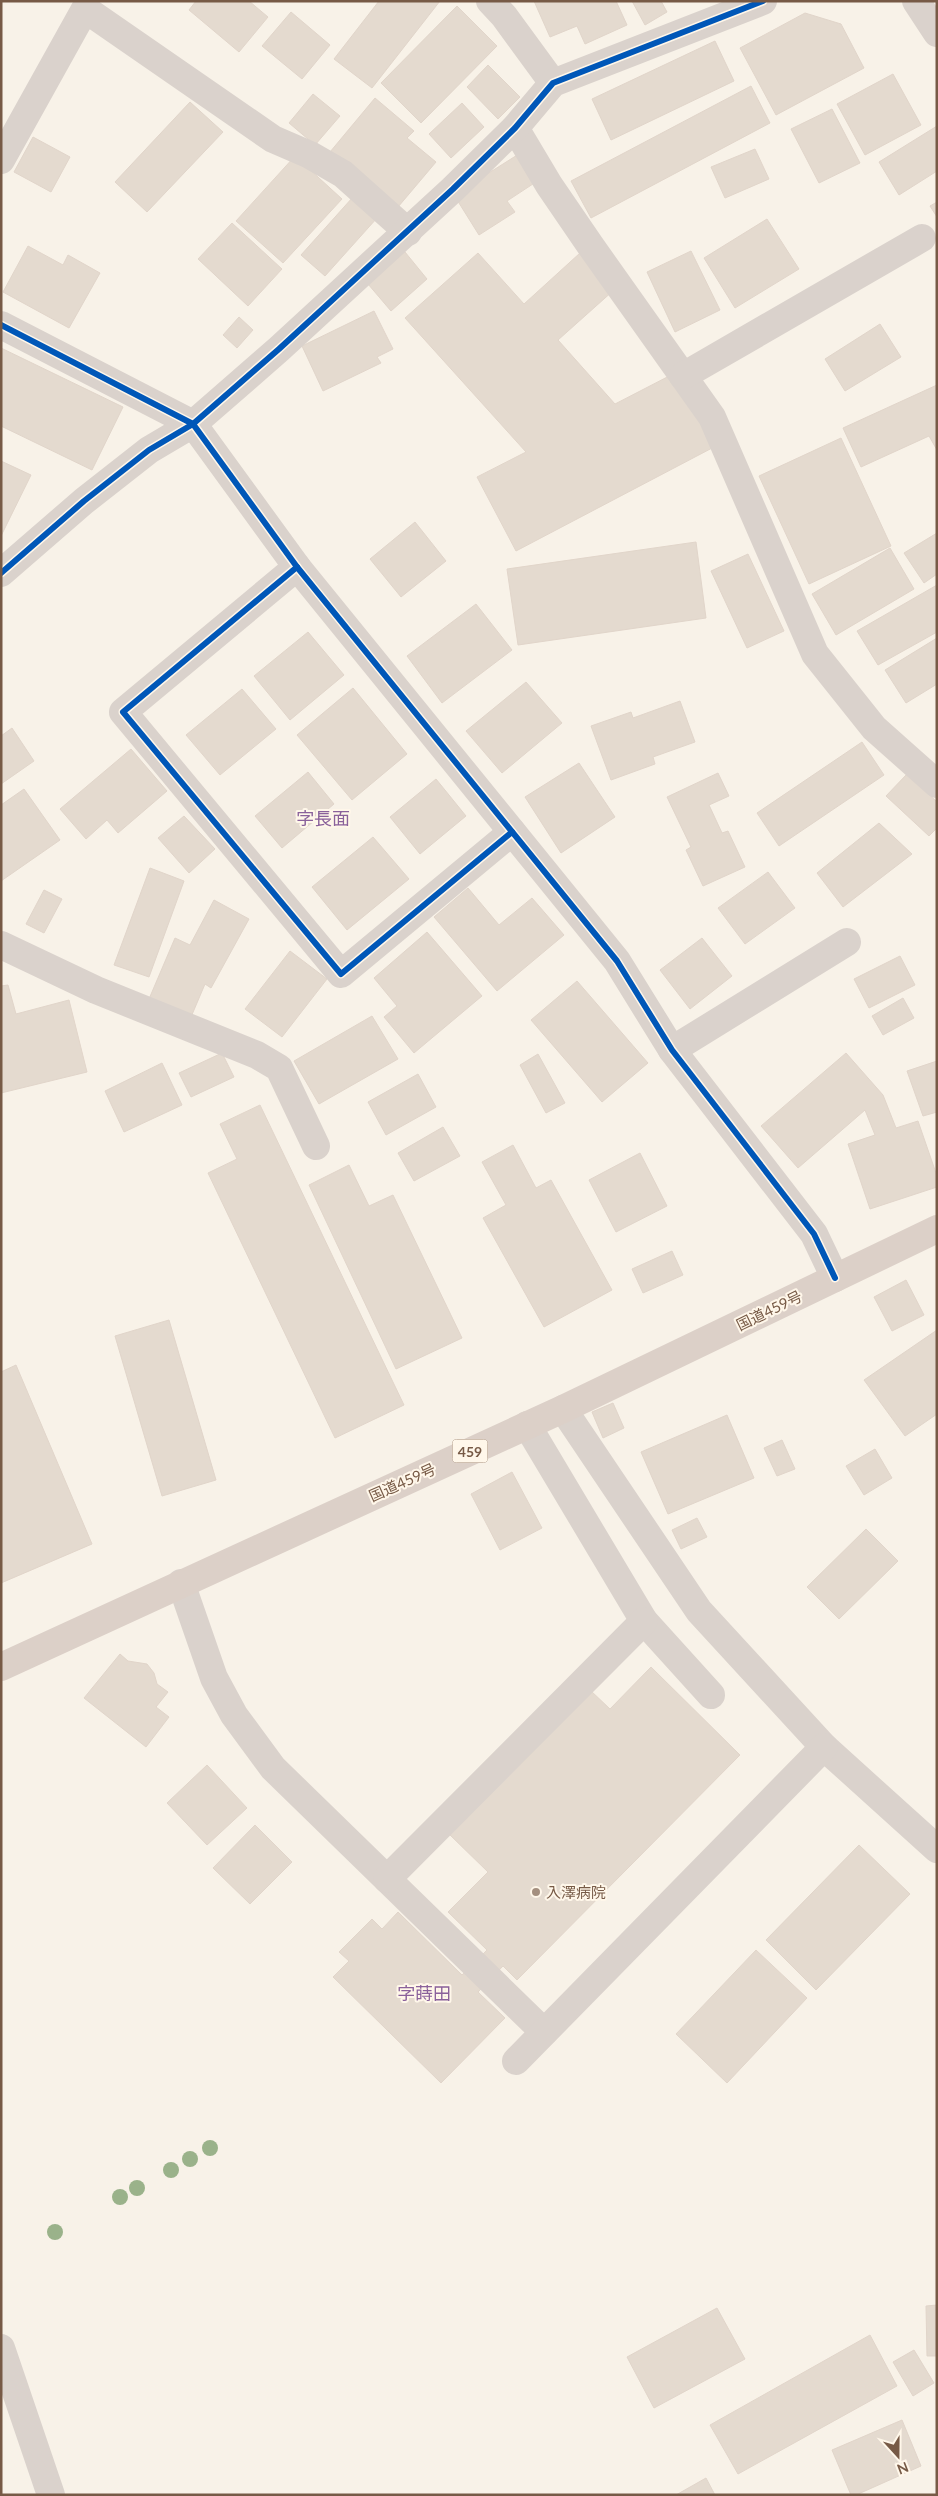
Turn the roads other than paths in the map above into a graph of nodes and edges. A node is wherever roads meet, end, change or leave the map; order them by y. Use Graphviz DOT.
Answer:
graph roads {
  1 [pos="490,1"];
  2 [pos="763,1"];
  3 [pos="916,1"];
  4 [pos="937,33"];
  5 [pos="553,83"];
  6 [pos="515,128"];
  7 [pos="1,160"];
  8 [pos="408,232"];
  9 [pos="922,238"];
  10 [pos="1,325"];
  11 [pos="683,376"];
  12 [pos="193,424"];
  13 [pos="297,567"];
  14 [pos="1,573"];
  15 [pos="937,784"];
  16 [pos="512,832"];
  17 [pos="847,942"];
  18 [pos="1,946"];
  19 [pos="672,1050"];
  20 [pos="316,1146"];
  21 [pos="937,1229"];
  22 [pos="835,1278"];
  23 [pos="563,1409"];
  24 [pos="527,1425"];
  25 [pos="181,1583"];
  26 [pos="644,1621"];
  27 [pos="1,1667"];
  28 [pos="710,1695"];
  29 [pos="824,1747"];
  30 [pos="937,1849"];
  31 [pos="387,1879"];
  32 [pos="544,2032"];
  33 [pos="516,2061"];
  34 [pos="1,2348"];
  35 [pos="51,2495"];
  1 -- 5 [label="street"];
  2 -- 5 [label="street"];
  3 -- 4 [label="street"];
  5 -- 6 [label="street"];
  6 -- 8 [label="street"];
  6 -- 11 [label="street"];
  7 -- 8 [label="street"];
  8 -- 12 [label="street"];
  9 -- 11 [label="street"];
  10 -- 12 [label="street"];
  11 -- 15 [label="street"];
  12 -- 13 [label="street"];
  12 -- 14 [label="street"];
  13 -- 16 [label="street"];
  13 -- 16 [label="street"];
  16 -- 19 [label="street"];
  17 -- 19 [label="street"];
  18 -- 20 [label="street"];
  19 -- 22 [label="street"];
  21 -- 22 [label="highway, 国道459号 / 459"];
  22 -- 23 [label="highway, 国道459号 / 459"];
  23 -- 24 [label="highway, 国道459号 / 459"];
  23 -- 29 [label="street"];
  24 -- 25 [label="highway, 国道459号 / 459"];
  24 -- 26 [label="street"];
  25 -- 27 [label="highway, 国道459号 / 459"];
  25 -- 31 [label="street"];
  26 -- 28 [label="street"];
  26 -- 31 [label="street"];
  29 -- 30 [label="street"];
  29 -- 32 [label="street"];
  31 -- 32 [label="street"];
  32 -- 33 [label="street"];
  34 -- 35 [label="street"];
}
